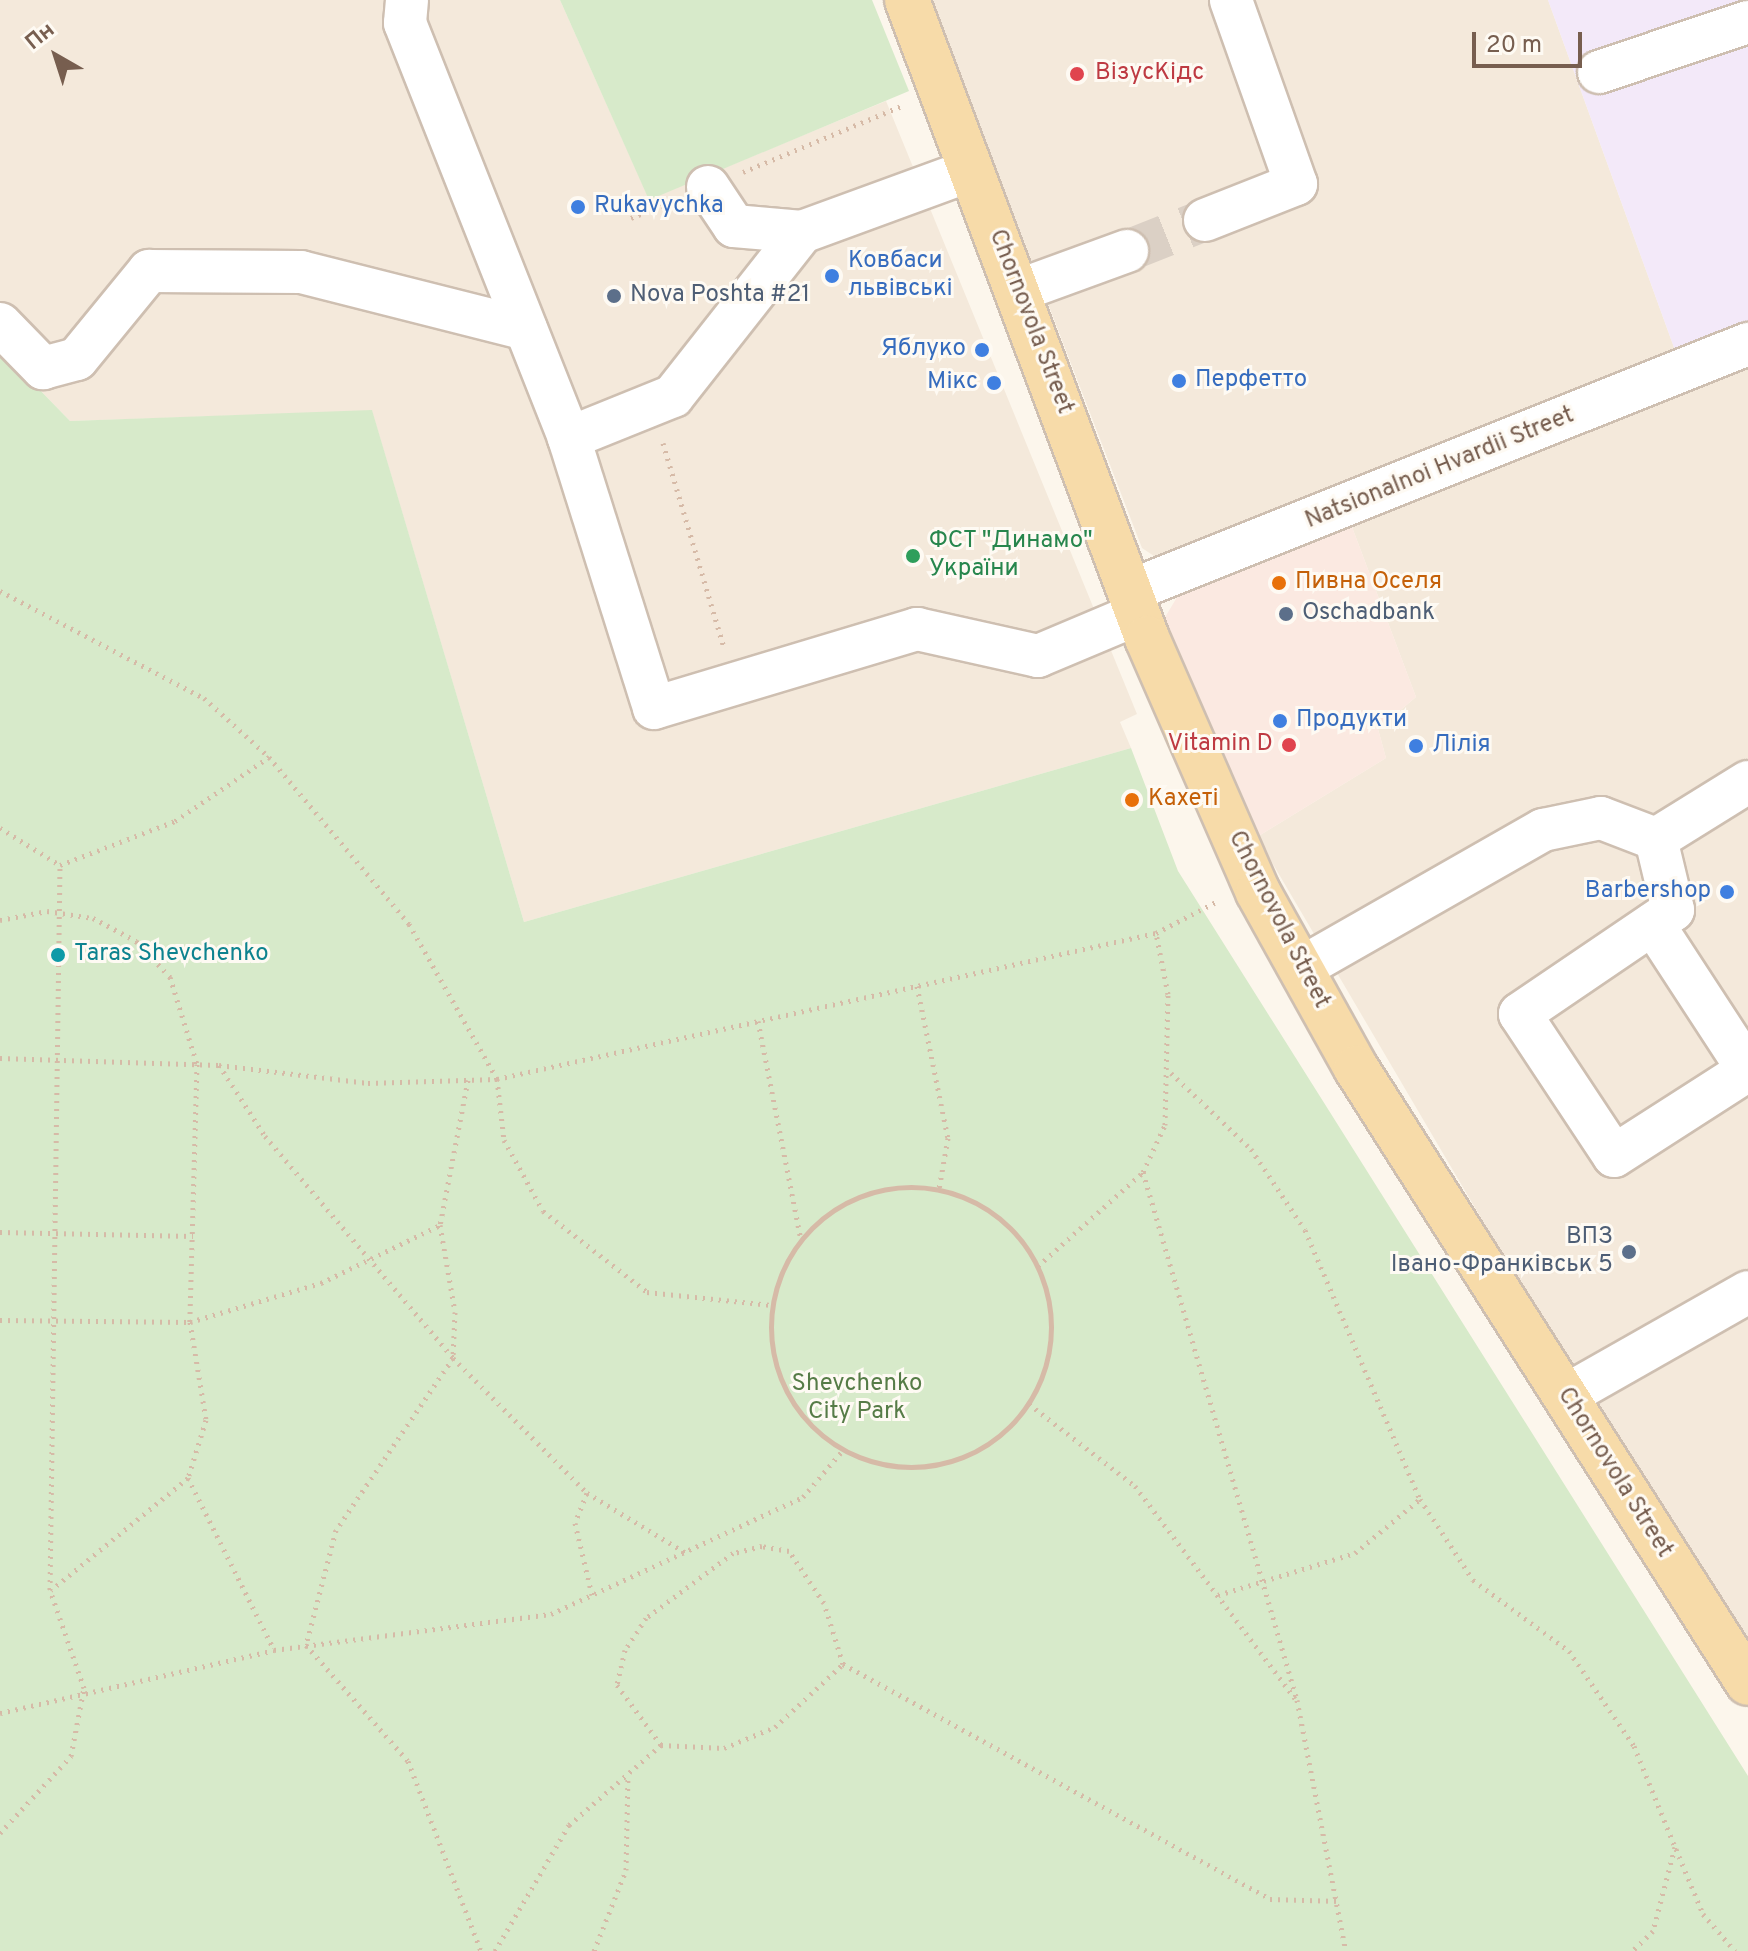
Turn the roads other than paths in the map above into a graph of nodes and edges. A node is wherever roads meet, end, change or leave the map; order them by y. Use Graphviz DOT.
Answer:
graph roads {
  1 [pos="407,0"];
  2 [pos="907,0"];
  3 [pos="1231,0"];
  4 [pos="1748,22"];
  5 [pos="1599,72"];
  6 [pos="971,170"];
  7 [pos="708,187"];
  8 [pos="1205,220"];
  9 [pos="802,232"];
  10 [pos="1127,251"];
  11 [pos="1020,290"];
  12 [pos="0,324"];
  13 [pos="526,329"];
  14 [pos="1748,344"];
  15 [pos="569,438"];
  16 [pos="1134,602"];
  17 [pos="1748,782"];
  18 [pos="1656,839"];
  19 [pos="1653,924"];
  20 [pos="1301,968"];
  21 [pos="1748,1070"];
  22 [pos="1748,1292"];
  23 [pos="1565,1396"];
  24 [pos="1748,1683"];
  1 -- 13 [label="street"];
  2 -- 6 [label="main road, Chornovola Street"];
  3 -- 8 [label="street"];
  4 -- 5 [label="street"];
  6 -- 9 [label="street"];
  6 -- 11 [label="main road, Chornovola Street"];
  7 -- 9 [label="street"];
  9 -- 15 [label="street"];
  10 -- 11 [label="street"];
  11 -- 16 [label="main road, Chornovola Street"];
  12 -- 13 [label="street"];
  13 -- 15 [label="street"];
  14 -- 16 [label="street, Natsionalnoi Hvardii Street"];
  15 -- 16 [label="street, Natsionalnoi Hvardii Street"];
  16 -- 20 [label="main road, Chornovola Street"];
  17 -- 18 [label="street"];
  18 -- 19 [label="street"];
  18 -- 20 [label="street"];
  19 -- 21 [label="street"];
  19 -- 21 [label="street"];
  20 -- 23 [label="main road, Chornovola Street"];
  22 -- 23 [label="street"];
  23 -- 24 [label="main road, Chornovola Street"];
}
